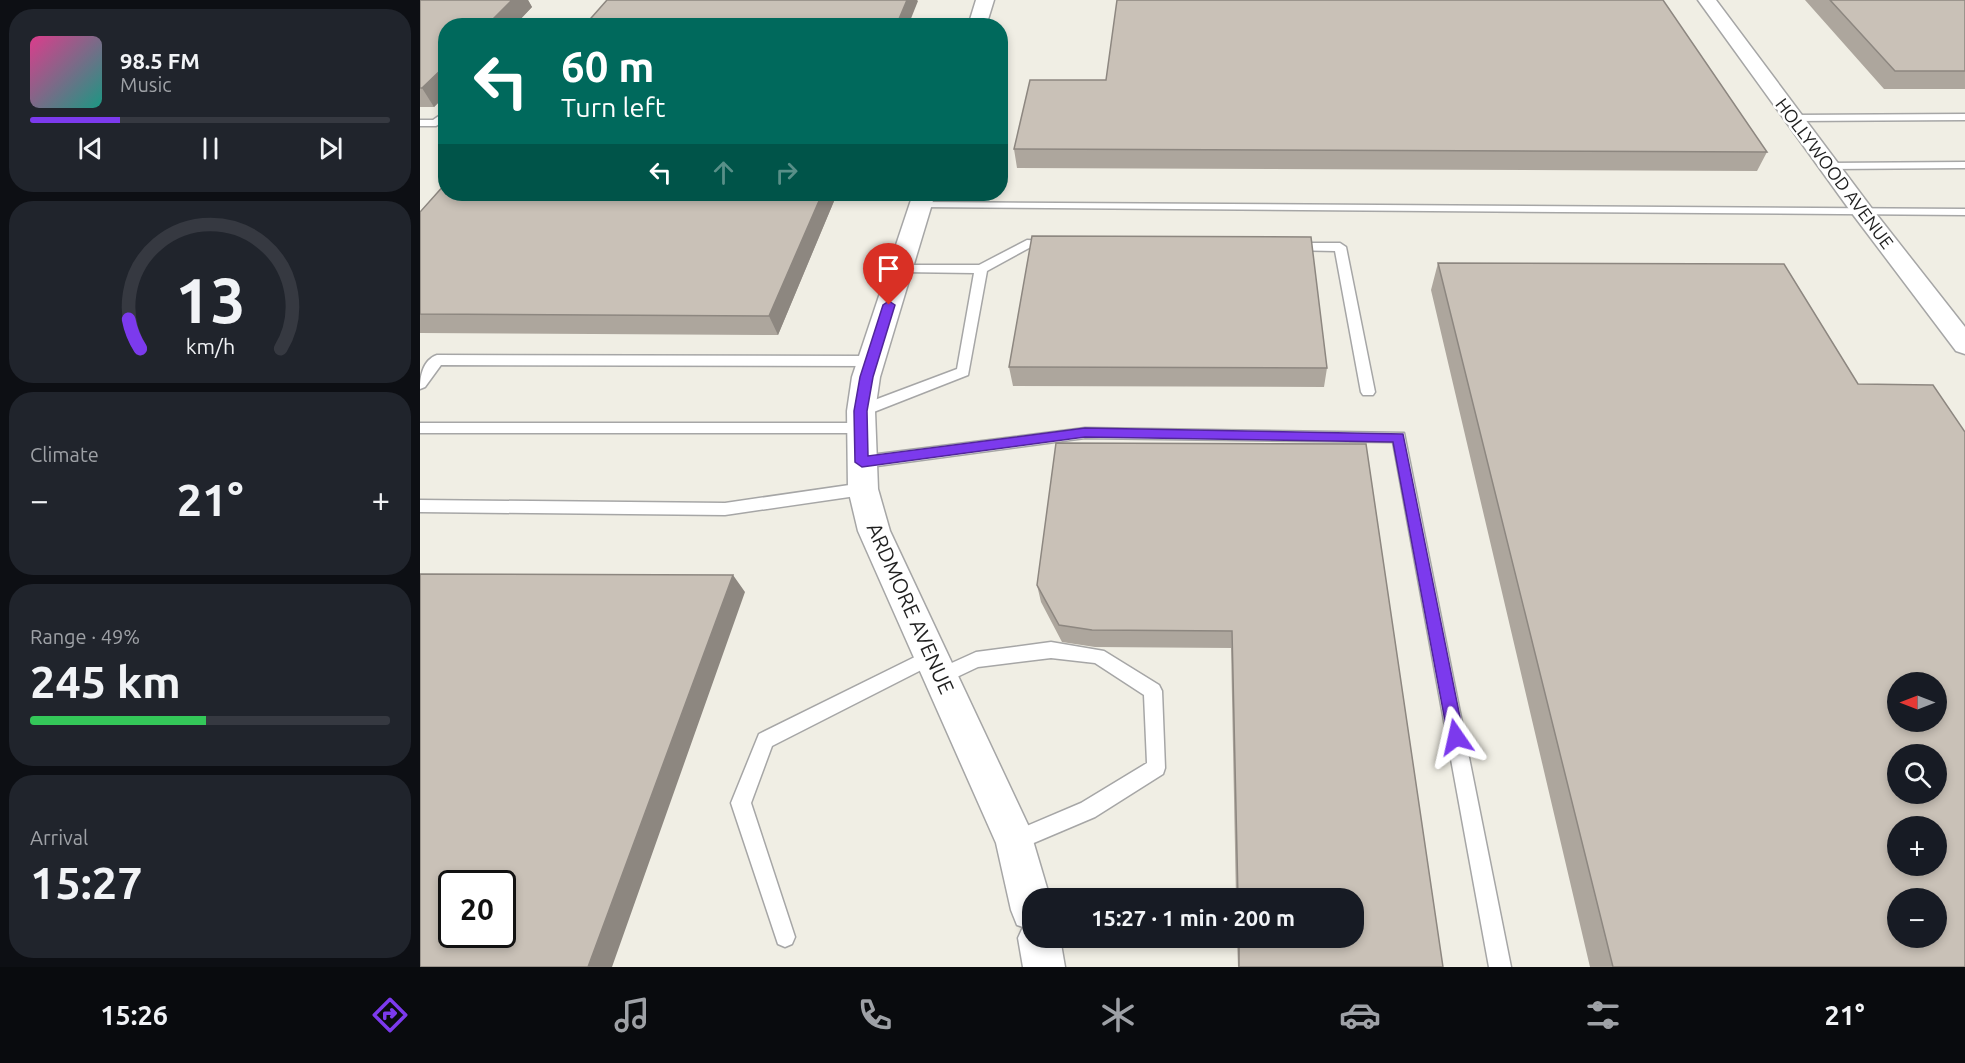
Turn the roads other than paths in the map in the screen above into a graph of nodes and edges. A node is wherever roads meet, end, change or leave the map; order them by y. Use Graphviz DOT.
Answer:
graph roads {
  1 [pos="986,0"];
  2 [pos="1707,0"];
  3 [pos="980,18"];
  4 [pos="1965,117"];
  5 [pos="1793,118"];
  6 [pos="438,121"];
  7 [pos="420,123"];
  8 [pos="1965,165"];
  9 [pos="1829,166"];
  10 [pos="1008,200"];
  11 [pos="921,201"];
  12 [pos="1862,211"];
  13 [pos="1965,212"];
  14 [pos="1062,245"];
  15 [pos="1282,247"];
  16 [pos="901,268"];
  17 [pos="981,269"];
  18 [pos="1965,345"];
  19 [pos="872,361"];
  20 [pos="420,384"];
  21 [pos="1368,392"];
  22 [pos="861,420"];
  23 [pos="420,428"];
  24 [pos="862,476"];
  25 [pos="420,507"];
  26 [pos="936,667"];
  27 [pos="1016,841"];
  28 [pos="1027,888"];
  29 [pos="784,937"];
  30 [pos="1041,948"];
  31 [pos="1044,967"];
  32 [pos="1500,967"];
  1 -- 3 [label="street"];
  2 -- 5 [label="street, HOLLYWOOD AVENUE"];
  4 -- 5 [label="lane"];
  5 -- 9 [label="street, HOLLYWOOD AVENUE"];
  6 -- 7 [label="lane"];
  8 -- 9 [label="lane"];
  9 -- 12 [label="street, HOLLYWOOD AVENUE"];
  10 -- 12 [label="lane"];
  11 -- 16 [label="street, ARDMORE AVENUE"];
  12 -- 13 [label="lane"];
  12 -- 18 [label="street, HOLLYWOOD AVENUE"];
  14 -- 17 [label="lane"];
  15 -- 21 [label="lane"];
  16 -- 17 [label="lane"];
  16 -- 19 [label="street, ARDMORE AVENUE"];
  17 -- 22 [label="lane"];
  19 -- 20 [label="lane"];
  19 -- 22 [label="street, ARDMORE AVENUE"];
  22 -- 23 [label="lane"];
  22 -- 24 [label="street, ARDMORE AVENUE"];
  24 -- 25 [label="lane"];
  24 -- 26 [label="street, ARDMORE AVENUE"];
  24 -- 32 [label="lane"];
  26 -- 27 [label="street, ARDMORE AVENUE"];
  26 -- 27 [label="lane"];
  26 -- 29 [label="lane"];
  27 -- 28 [label="street, ARDMORE AVENUE"];
  30 -- 31 [label="street"];
}
